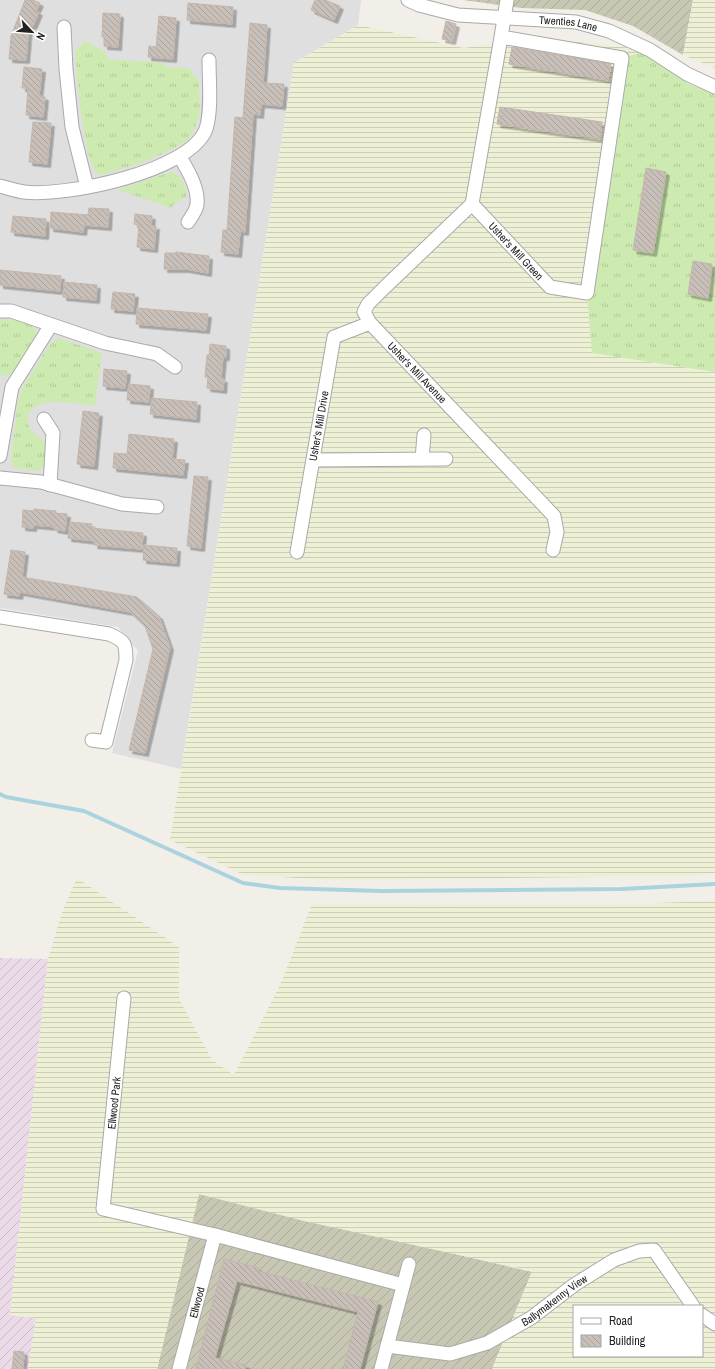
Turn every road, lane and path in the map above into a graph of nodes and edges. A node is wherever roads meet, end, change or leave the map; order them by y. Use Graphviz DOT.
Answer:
graph roads {
  1 [pos="408,0"];
  2 [pos="507,0"];
  3 [pos="505,19"];
  4 [pos="64,27"];
  5 [pos="500,37"];
  6 [pos="209,60"];
  7 [pos="715,87"];
  8 [pos="180,157"];
  9 [pos="0,186"];
  10 [pos="87,187"];
  11 [pos="472,204"];
  12 [pos="188,222"];
  13 [pos="0,311"];
  14 [pos="370,323"];
  15 [pos="51,325"];
  16 [pos="175,367"];
  17 [pos="6,385"];
  18 [pos="44,419"];
  19 [pos="424,435"];
  20 [pos="0,456"];
  21 [pos="446,459"];
  22 [pos="314,460"];
  23 [pos="422,460"];
  24 [pos="0,478"];
  25 [pos="50,485"];
  26 [pos="157,507"];
  27 [pos="553,550"];
  28 [pos="297,552"];
  29 [pos="0,617"];
  30 [pos="92,740"];
  31 [pos="124,998"];
  32 [pos="215,1235"];
  33 [pos="409,1264"];
  34 [pos="404,1285"];
  35 [pos="692,1305"];
  36 [pos="703,1315"];
  37 [pos="715,1324"];
  38 [pos="387,1346"];
  39 [pos="179,1369"];
  40 [pos="381,1369"];
  1 -- 3 [label="street, Twenties Lane"];
  2 -- 3 [label="street"];
  3 -- 5 [label="street"];
  3 -- 7 [label="street, Twenties Lane"];
  4 -- 10 [label="street"];
  5 -- 11 [label="street"];
  5 -- 11 [label="street, Usher's Mill Green"];
  6 -- 8 [label="street"];
  8 -- 10 [label="street"];
  8 -- 12 [label="street"];
  9 -- 10 [label="street"];
  11 -- 14 [label="street"];
  13 -- 15 [label="street"];
  14 -- 22 [label="street, Usher's Mill Drive"];
  14 -- 27 [label="street, Usher's Mill Avenue"];
  15 -- 16 [label="street"];
  15 -- 17 [label="street"];
  17 -- 20 [label="street"];
  18 -- 25 [label="street"];
  19 -- 23 [label="street"];
  21 -- 23 [label="street"];
  22 -- 23 [label="street"];
  22 -- 28 [label="street, Usher's Mill Drive"];
  24 -- 25 [label="street"];
  25 -- 26 [label="street"];
  29 -- 30 [label="street"];
  31 -- 32 [label="street, Ellwood Park"];
  32 -- 34 [label="street"];
  32 -- 39 [label="street, Ellwood"];
  33 -- 34 [label="street"];
  34 -- 38 [label="street"];
  35 -- 38 [label="street, Ballymakenny View"];
  36 -- 37 [label="street"];
  38 -- 40 [label="street"];
}
